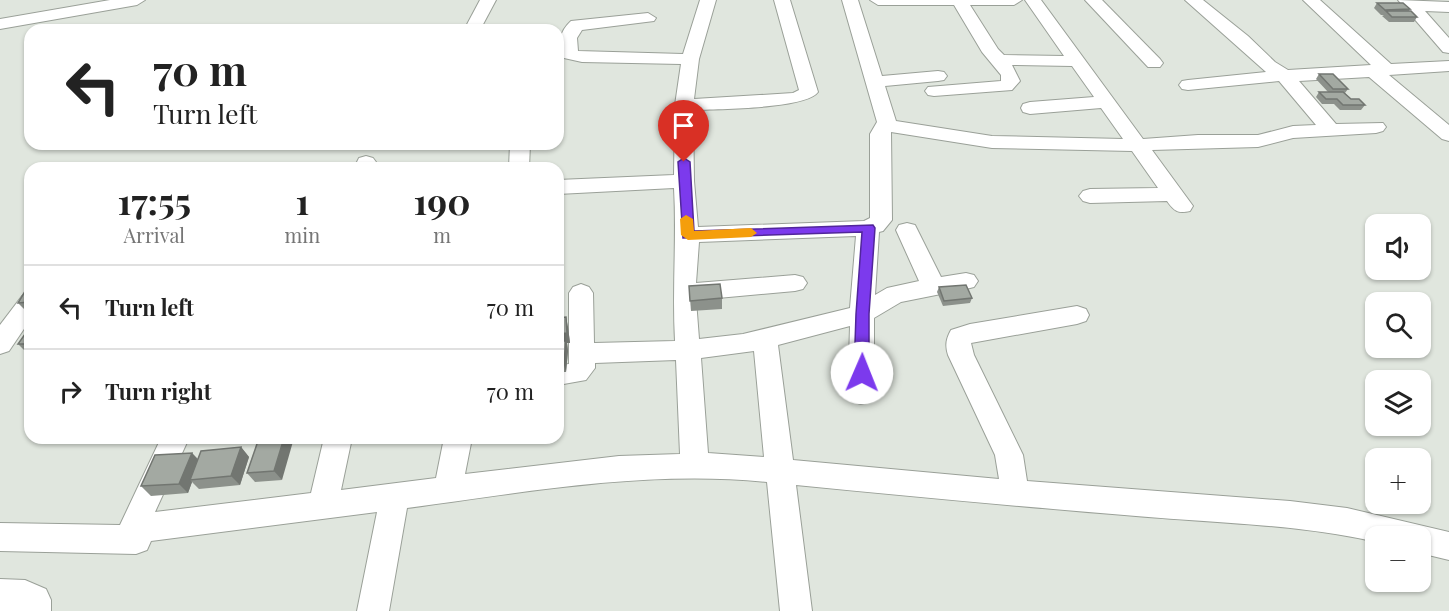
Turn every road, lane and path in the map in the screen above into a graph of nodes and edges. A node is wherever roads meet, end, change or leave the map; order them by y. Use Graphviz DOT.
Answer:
graph roads {
  1 [pos="137,0"];
  2 [pos="489,0"];
  3 [pos="708,0"];
  4 [pos="782,0"];
  5 [pos="850,0"];
  6 [pos="878,0"];
  7 [pos="1014,0"];
  8 [pos="1033,0"];
  9 [pos="1093,0"];
  10 [pos="1193,0"];
  11 [pos="1311,0"];
  12 [pos="960,1"];
  13 [pos="1409,3"];
  14 [pos="1449,7"];
  15 [pos="648,18"];
  16 [pos="0,24"];
  17 [pos="475,24"];
  18 [pos="1448,46"];
  19 [pos="690,59"];
  20 [pos="1000,60"];
  21 [pos="1077,61"];
  22 [pos="1154,63"];
  23 [pos="1449,66"];
  24 [pos="1379,70"];
  25 [pos="1284,75"];
  26 [pos="875,82"];
  27 [pos="1188,85"];
  28 [pos="1106,102"];
  29 [pos="684,105"];
  30 [pos="1030,108"];
  31 [pos="885,125"];
  32 [pos="1376,127"];
  33 [pos="1331,130"];
  34 [pos="1449,135"];
  35 [pos="1138,145"];
  36 [pos="684,181"];
  37 [pos="564,187"];
  38 [pos="1090,196"];
  39 [pos="868,228"];
  40 [pos="907,230"];
  41 [pos="688,235"];
  42 [pos="966,281"];
  43 [pos="795,284"];
  44 [pos="934,287"];
  45 [pos="684,292"];
  46 [pos="581,293"];
  47 [pos="862,314"];
  48 [pos="1077,315"];
  49 [pos="22,323"];
  50 [pos="765,339"];
  51 [pos="0,344"];
  52 [pos="689,350"];
  53 [pos="582,353"];
  54 [pos="564,374"];
  55 [pos="861,393"];
  56 [pos="172,444"];
  57 [pos="337,444"];
  58 [pos="457,444"];
  59 [pos="695,465"];
  60 [pos="780,471"];
  61 [pos="448,490"];
  62 [pos="1013,493"];
  63 [pos="394,497"];
  64 [pos="323,505"];
  65 [pos="132,530"];
  66 [pos="0,537"];
  67 [pos="1432,539"];
  68 [pos="0,595"];
  69 [pos="35,611"];
  70 [pos="373,611"];
  71 [pos="796,611"];
  1 -- 16 [label="street"];
  2 -- 17 [label="street"];
  3 -- 19 [label="street"];
  4 -- 29 [label="street"];
  5 -- 26 [label="street"];
  6 -- 12 [label="street"];
  7 -- 12 [label="street"];
  8 -- 21 [label="street"];
  9 -- 22 [label="street"];
  10 -- 25 [label="street"];
  11 -- 24 [label="street"];
  12 -- 20 [label="street"];
  13 -- 14 [label="street"];
  13 -- 18 [label="street"];
  15 -- 19 [label="street"];
  19 -- 29 [label="street"];
  20 -- 21 [label="street"];
  20 -- 26 [label="street"];
  21 -- 28 [label="street"];
  23 -- 24 [label="street"];
  24 -- 25 [label="street"];
  24 -- 34 [label="street"];
  25 -- 27 [label="street"];
  25 -- 33 [label="street"];
  26 -- 31 [label="street"];
  28 -- 30 [label="street"];
  28 -- 35 [label="street"];
  29 -- 36 [label="street"];
  31 -- 35 [label="street"];
  31 -- 39 [label="street"];
  32 -- 33 [label="street"];
  33 -- 35 [label="street"];
  35 -- 38 [label="street"];
  36 -- 37 [label="street"];
  36 -- 41 [label="street"];
  39 -- 41 [label="street"];
  39 -- 47 [label="street"];
  40 -- 44 [label="street"];
  41 -- 45 [label="street"];
  42 -- 44 [label="street"];
  43 -- 45 [label="street"];
  44 -- 47 [label="street"];
  45 -- 52 [label="street"];
  46 -- 53 [label="street"];
  47 -- 50 [label="street"];
  47 -- 55 [label="street"];
  48 -- 62 [label="street"];
  49 -- 51 [label="street"];
  50 -- 52 [label="street"];
  50 -- 60 [label="street"];
  52 -- 53 [label="street"];
  52 -- 59 [label="street"];
  53 -- 54 [label="street"];
  56 -- 65 [label="street"];
  57 -- 64 [label="street"];
  58 -- 61 [label="street"];
  59 -- 60 [label="street"];
  59 -- 61 [label="street"];
  60 -- 62 [label="street"];
  60 -- 71 [label="street"];
  61 -- 63 [label="street"];
  62 -- 67 [label="street"];
  63 -- 64 [label="street"];
  63 -- 70 [label="street"];
  64 -- 65 [label="street"];
  65 -- 66 [label="street"];
  68 -- 69 [label="street"];
}
